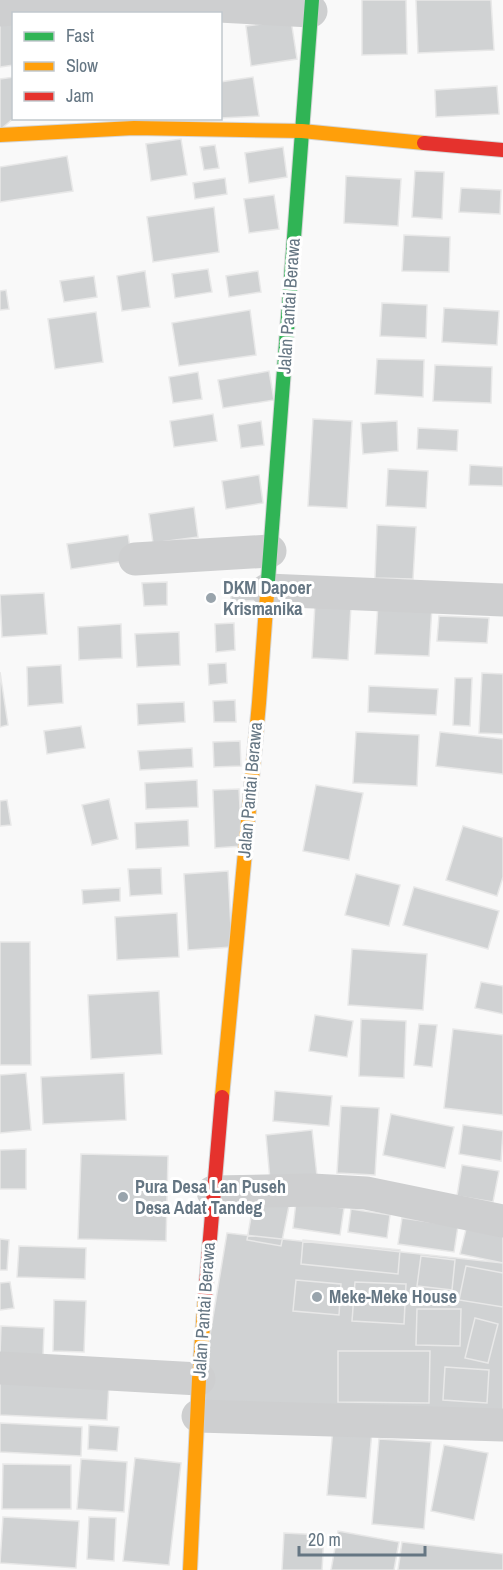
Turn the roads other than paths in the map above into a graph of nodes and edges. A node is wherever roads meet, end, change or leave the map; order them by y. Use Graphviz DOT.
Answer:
graph roads {
  1 [pos="311,5"];
  2 [pos="0,10"];
  3 [pos="302,131"];
  4 [pos="0,135"];
  5 [pos="503,150"];
  6 [pos="270,551"];
  7 [pos="135,559"];
  8 [pos="267,590"];
  9 [pos="503,600"];
  10 [pos="213,1192"];
  11 [pos="503,1221"];
  12 [pos="0,1368"];
  13 [pos="199,1379"];
  14 [pos="198,1416"];
  15 [pos="503,1425"];
  16 [pos="190,1570"];
  1 -- 2 [label="street, Jalan Pantai Berawa"];
  1 -- 3 [label="street, Jalan Pantai Berawa"];
  3 -- 4 [label="street"];
  3 -- 5 [label="street"];
  3 -- 6 [label="street, Jalan Pantai Berawa"];
  6 -- 7 [label="street"];
  6 -- 8 [label="street, Jalan Pantai Berawa"];
  8 -- 9 [label="street"];
  8 -- 10 [label="street, Jalan Pantai Berawa"];
  10 -- 11 [label="street"];
  10 -- 13 [label="street, Jalan Pantai Berawa"];
  12 -- 13 [label="street"];
  13 -- 14 [label="street, Jalan Pantai Berawa"];
  14 -- 15 [label="street"];
  14 -- 16 [label="street, Jalan Pantai Berawa"];
}
